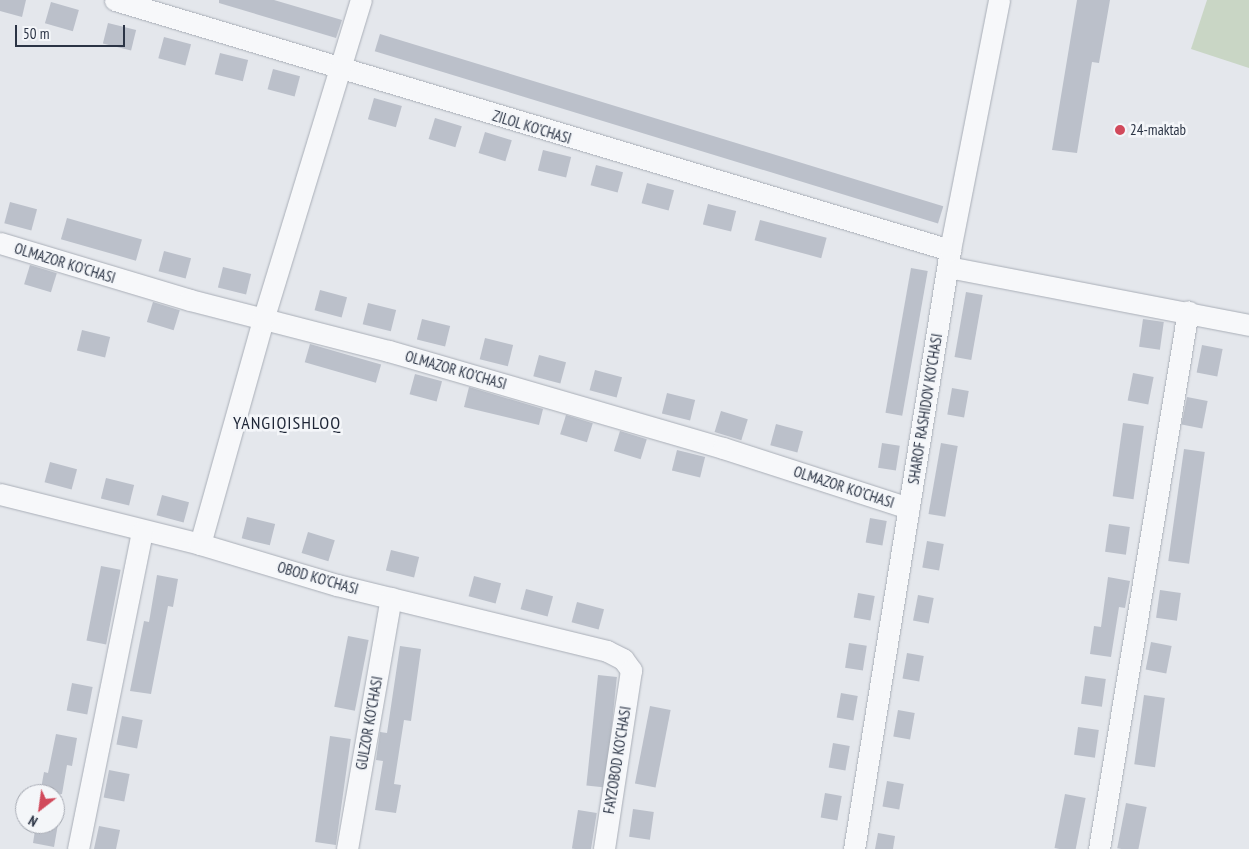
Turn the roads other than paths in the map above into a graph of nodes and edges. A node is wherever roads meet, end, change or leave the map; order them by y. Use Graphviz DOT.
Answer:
graph roads {
  1 [pos="115,0"];
  2 [pos="361,0"];
  3 [pos="999,0"];
  4 [pos="341,69"];
  5 [pos="0,243"];
  6 [pos="949,259"];
  7 [pos="1188,311"];
  8 [pos="263,320"];
  9 [pos="1249,325"];
  10 [pos="0,494"];
  11 [pos="909,508"];
  12 [pos="142,531"];
  13 [pos="200,544"];
  14 [pos="391,598"];
  15 [pos="631,670"];
  16 [pos="78,849"];
  17 [pos="347,849"];
  18 [pos="604,849"];
  19 [pos="854,849"];
  20 [pos="1099,849"];
  1 -- 4 [label="street, ZILOL KO'CHASI"];
  2 -- 4 [label="street"];
  3 -- 6 [label="street, SHAROF RASHIDOV KO'CHASI"];
  4 -- 6 [label="street, ZILOL KO'CHASI"];
  4 -- 8 [label="street"];
  5 -- 8 [label="street, OLMAZOR KO'CHASI"];
  6 -- 7 [label="street, ZILOL KO'CHASI"];
  6 -- 11 [label="street, SHAROF RASHIDOV KO'CHASI"];
  7 -- 9 [label="street, ZILOL KO'CHASI"];
  7 -- 20 [label="street"];
  8 -- 11 [label="street, OLMAZOR KO'CHASI"];
  8 -- 13 [label="street"];
  10 -- 12 [label="street, OBOD KO'CHASI"];
  11 -- 19 [label="street, SHAROF RASHIDOV KO'CHASI"];
  12 -- 13 [label="street, OBOD KO'CHASI"];
  12 -- 16 [label="street"];
  13 -- 14 [label="street, OBOD KO'CHASI"];
  14 -- 15 [label="street, OBOD KO'CHASI"];
  14 -- 17 [label="street, GULZOR KO'CHASI"];
  15 -- 18 [label="street, FAYZOBOD KO'CHASI"];
}
